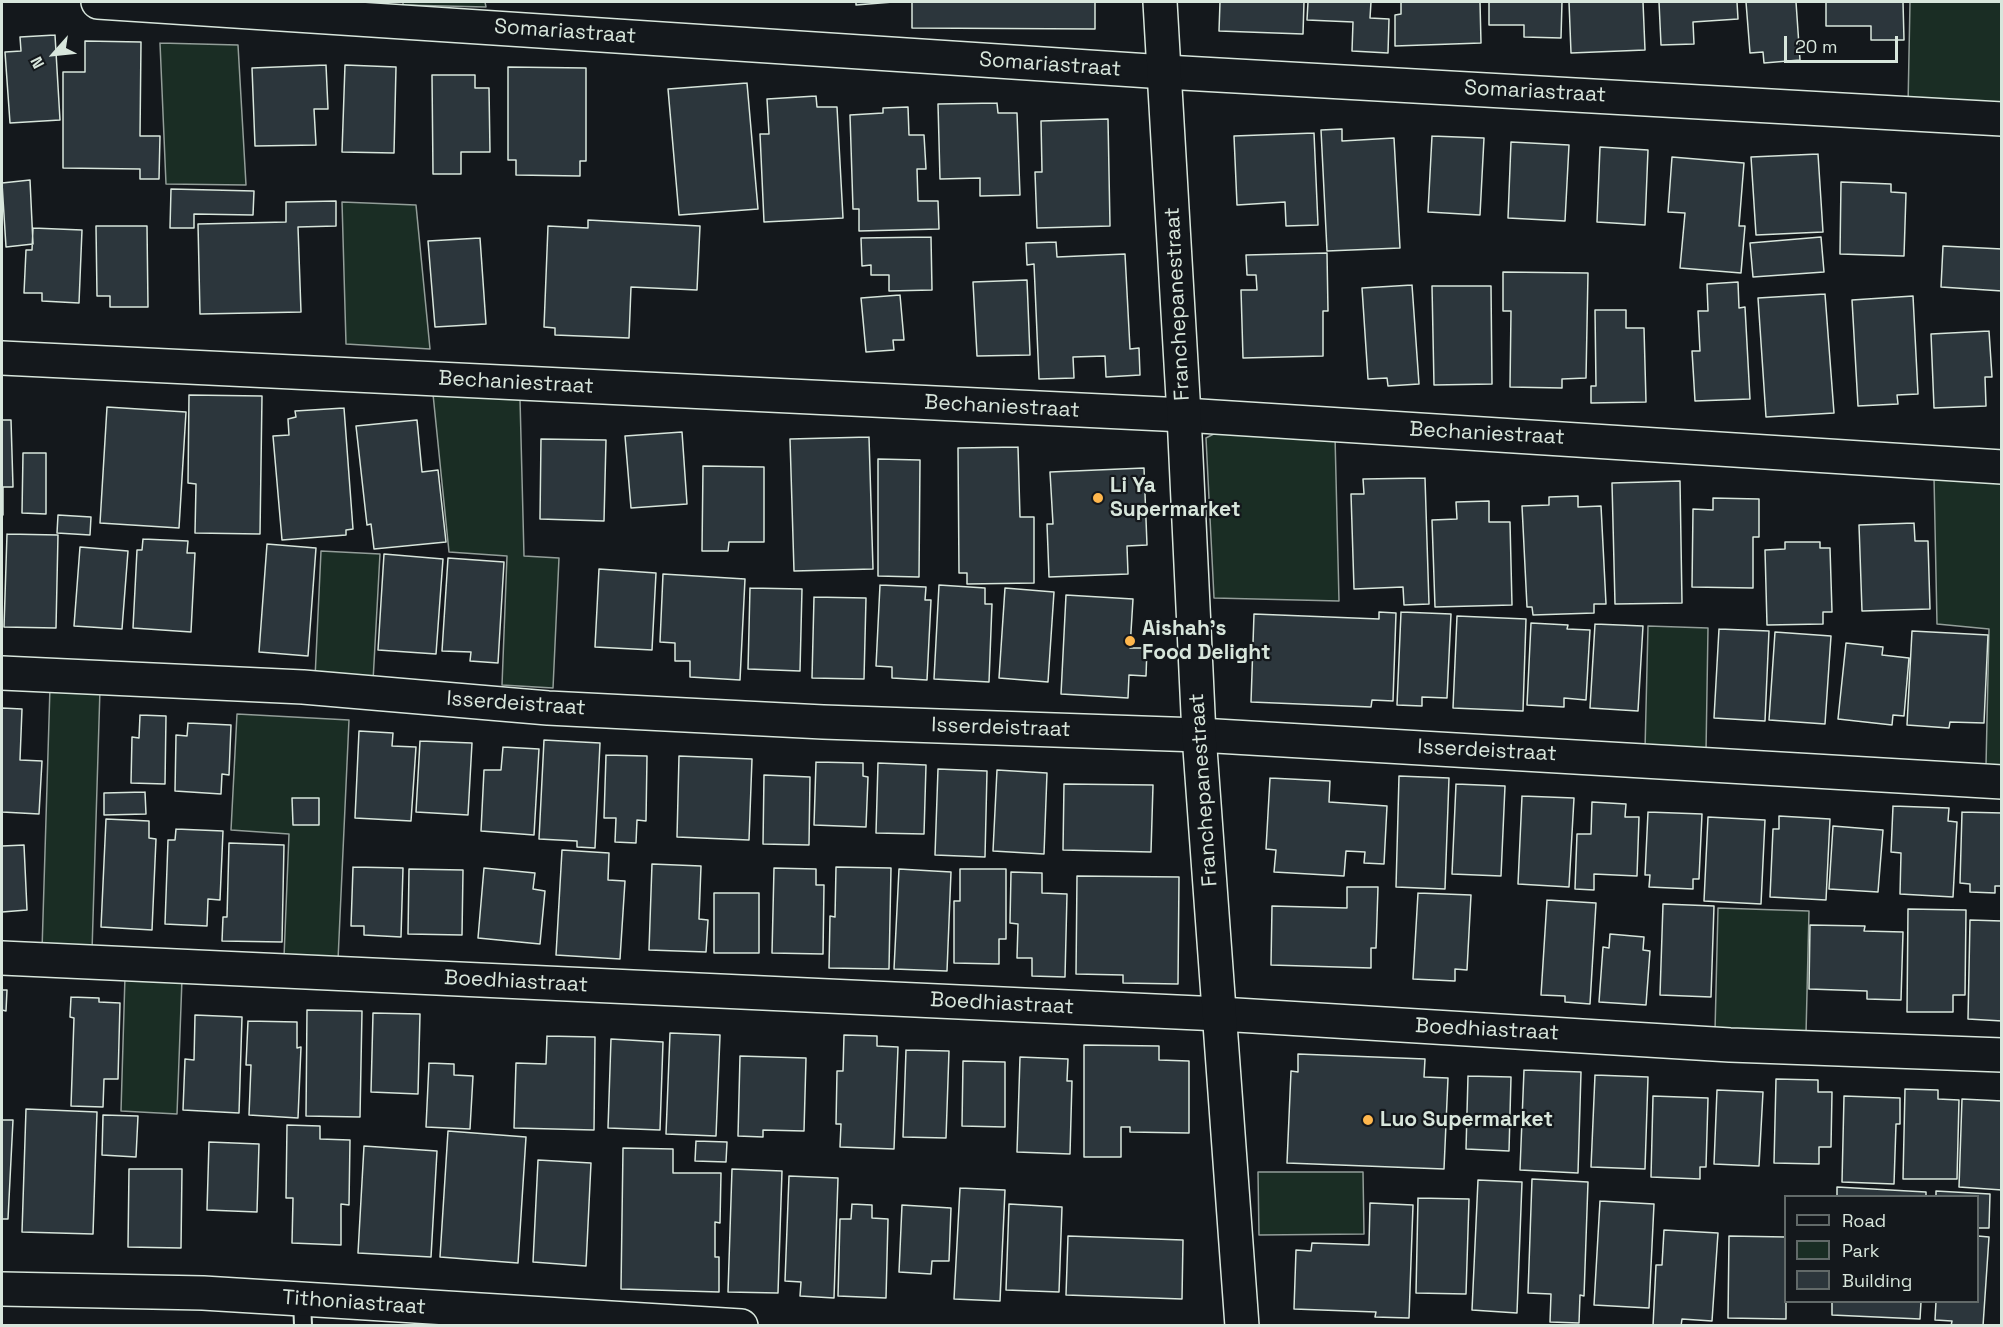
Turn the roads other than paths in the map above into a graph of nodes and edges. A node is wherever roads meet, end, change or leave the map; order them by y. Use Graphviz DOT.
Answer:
graph roads {
  1 [pos="98,2"];
  2 [pos="1160,2"];
  3 [pos="1165,72"];
  4 [pos="2001,119"];
  5 [pos="2,358"];
  6 [pos="1184,416"];
  7 [pos="2001,467"];
  8 [pos="2,673"];
  9 [pos="1199,735"];
  10 [pos="2001,782"];
  11 [pos="2,958"];
  12 [pos="1220,1014"];
  13 [pos="2001,1055"];
  14 [pos="2,1290"];
  15 [pos="303,1312"];
  16 [pos="741,1326"];
  17 [pos="1242,1326"];
  1 -- 3 [label="street, Somariastraat"];
  2 -- 3 [label="street, Franchepanestraat"];
  3 -- 4 [label="street, Somariastraat"];
  3 -- 6 [label="street, Franchepanestraat"];
  5 -- 6 [label="street, Bechaniestraat"];
  6 -- 7 [label="street, Bechaniestraat"];
  6 -- 9 [label="street, Franchepanestraat"];
  8 -- 9 [label="street, Isserdeistraat"];
  9 -- 10 [label="street, Isserdeistraat"];
  9 -- 12 [label="street, Franchepanestraat"];
  11 -- 12 [label="street, Boedhiastraat"];
  12 -- 13 [label="street, Boedhiastraat"];
  12 -- 17 [label="street, Franchepanestraat"];
  14 -- 15 [label="street, Tithoniastraat"];
  15 -- 16 [label="street, Tithoniastraat"];
}
